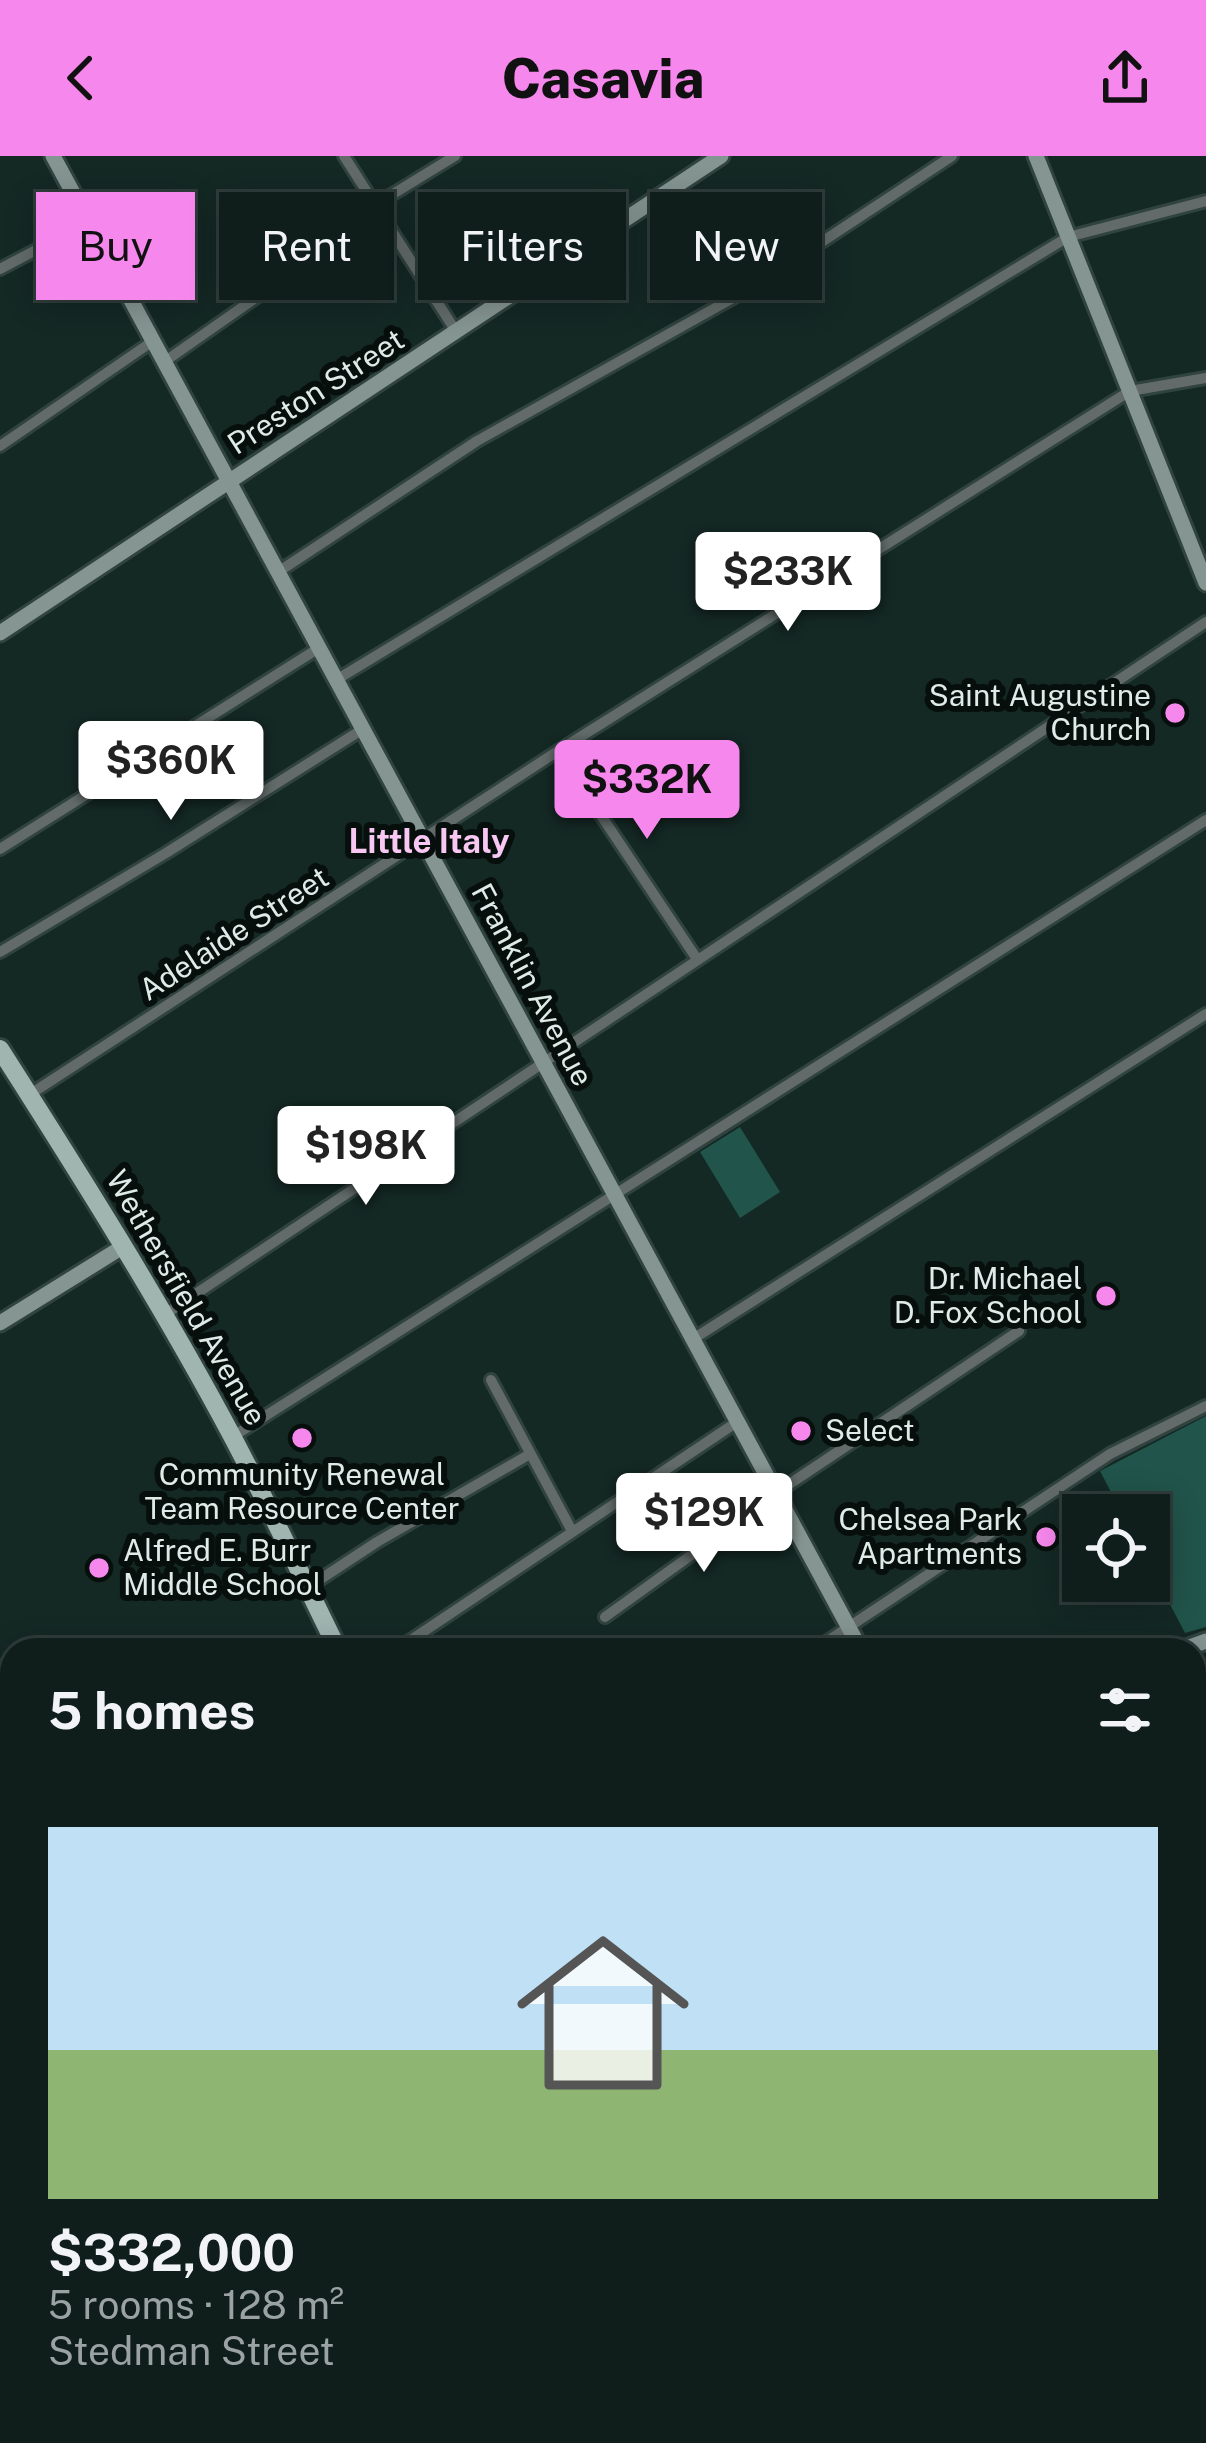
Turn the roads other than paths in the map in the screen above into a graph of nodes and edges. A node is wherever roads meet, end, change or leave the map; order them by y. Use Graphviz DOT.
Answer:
graph roads {
  1 [pos="53,156"];
  2 [pos="344,156"];
  3 [pos="454,156"];
  4 [pos="952,156"];
  5 [pos="1036,156"];
  6 [pos="714,158"];
  7 [pos="73,192"];
  8 [pos="367,192"];
  9 [pos="394,193"];
  10 [pos="1206,200"];
  11 [pos="394,235"];
  12 [pos="1068,237"];
  13 [pos="36,250"];
  14 [pos="0,269"];
  15 [pos="131,300"];
  16 [pos="252,300"];
  17 [pos="457,333"];
  18 [pos="153,341"];
  19 [pos="164,362"];
  20 [pos="1206,378"];
  21 [pos="1130,392"];
  22 [pos="0,446"];
  23 [pos="229,482"];
  24 [pos="278,572"];
  25 [pos="1206,583"];
  26 [pos="1206,622"];
  27 [pos="0,633"];
  28 [pos="319,648"];
  29 [pos="336,680"];
  30 [pos="363,729"];
  31 [pos="558,751"];
  32 [pos="1206,820"];
  33 [pos="423,840"];
  34 [pos="0,849"];
  35 [pos="0,952"];
  36 [pos="698,959"];
  37 [pos="1206,1014"];
  38 [pos="0,1049"];
  39 [pos="543,1062"];
  40 [pos="29,1096"];
  41 [pos="615,1195"];
  42 [pos="124,1246"];
  43 [pos="164,1315"];
  44 [pos="0,1323"];
  45 [pos="1019,1331"];
  46 [pos="693,1339"];
  47 [pos="491,1380"];
  48 [pos="1206,1406"];
  49 [pos="737,1422"];
  50 [pos="232,1437"];
  51 [pos="530,1454"];
  52 [pos="777,1495"];
  53 [pos="572,1532"];
  54 [pos="308,1588"];
  55 [pos="605,1617"];
  56 [pos="848,1627"];
  57 [pos="332,1638"];
  58 [pos="414,1638"];
  59 [pos="832,1638"];
  60 [pos="854,1638"];
  1 -- 7 [label="main road, Franklin Avenue"];
  2 -- 8 [label="street"];
  3 -- 9 [label="street"];
  4 -- 24 [label="street"];
  5 -- 12 [label="main road"];
  6 -- 17 [label="main road, Preston Street"];
  10 -- 12 [label="street"];
  11 -- 17 [label="street"];
  12 -- 21 [label="main road"];
  12 -- 29 [label="street"];
  13 -- 14 [label="street"];
  15 -- 18 [label="main road, Franklin Avenue"];
  16 -- 19 [label="street"];
  17 -- 23 [label="main road, Preston Street"];
  18 -- 19 [label="main road, Franklin Avenue"];
  18 -- 22 [label="street"];
  19 -- 23 [label="main road, Franklin Avenue"];
  20 -- 21 [label="street, Adelaide Street"];
  21 -- 25 [label="main road"];
  21 -- 31 [label="street, Adelaide Street"];
  23 -- 24 [label="main road, Franklin Avenue"];
  23 -- 27 [label="main road, Preston Street"];
  24 -- 28 [label="main road, Franklin Avenue"];
  26 -- 36 [label="street"];
  28 -- 29 [label="main road, Franklin Avenue"];
  28 -- 34 [label="street"];
  29 -- 30 [label="main road, Franklin Avenue"];
  30 -- 33 [label="main road, Franklin Avenue"];
  30 -- 35 [label="street"];
  31 -- 33 [label="street, Adelaide Street"];
  31 -- 36 [label="street"];
  32 -- 41 [label="street"];
  33 -- 39 [label="main road, Franklin Avenue"];
  33 -- 40 [label="street, Adelaide Street"];
  36 -- 39 [label="street"];
  37 -- 46 [label="street"];
  38 -- 40 [label="main road, Wethersfield Avenue"];
  39 -- 41 [label="main road, Franklin Avenue"];
  39 -- 43 [label="street"];
  40 -- 42 [label="main road, Wethersfield Avenue"];
  41 -- 46 [label="main road, Franklin Avenue"];
  41 -- 50 [label="street"];
  42 -- 43 [label="main road, Wethersfield Avenue"];
  42 -- 44 [label="main road"];
  43 -- 50 [label="main road, Wethersfield Avenue"];
  45 -- 52 [label="street"];
  46 -- 49 [label="main road, Franklin Avenue"];
  47 -- 51 [label="street"];
  48 -- 56 [label="street"];
  49 -- 52 [label="main road, Franklin Avenue"];
  49 -- 53 [label="street"];
  50 -- 54 [label="main road, Wethersfield Avenue"];
  51 -- 53 [label="street"];
  51 -- 54 [label="street"];
  52 -- 55 [label="street"];
  52 -- 56 [label="main road, Franklin Avenue"];
  53 -- 58 [label="street"];
  54 -- 57 [label="main road, Wethersfield Avenue"];
  56 -- 59 [label="street"];
  56 -- 60 [label="main road, Franklin Avenue"];
}
